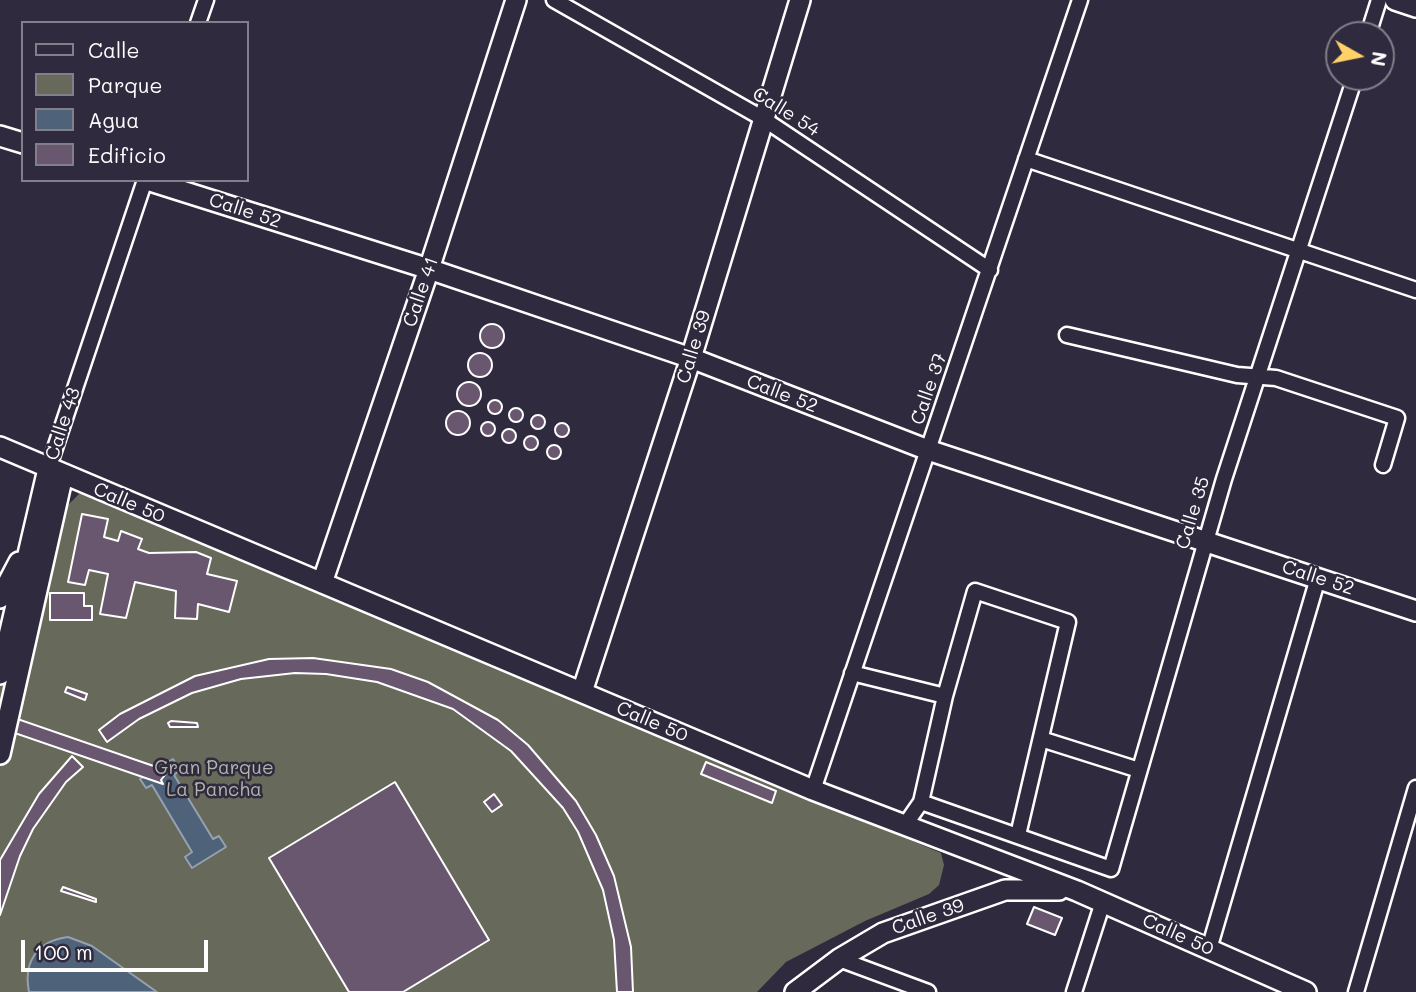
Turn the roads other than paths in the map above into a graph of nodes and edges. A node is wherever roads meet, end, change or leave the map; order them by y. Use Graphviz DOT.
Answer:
graph roads {
  1 [pos="206,0"];
  2 [pos="516,0"];
  3 [pos="554,0"];
  4 [pos="800,0"];
  5 [pos="1080,0"];
  6 [pos="1379,0"];
  7 [pos="1395,0"];
  8 [pos="1416,7"];
  9 [pos="199,21"];
  10 [pos="1372,21"];
  11 [pos="1350,91"];
  12 [pos="762,118"];
  13 [pos="0,136"];
  14 [pos="21,142"];
  15 [pos="1026,159"];
  16 [pos="145,182"];
  17 [pos="152,182"];
  18 [pos="1297,250"];
  19 [pos="429,270"];
  20 [pos="990,270"];
  21 [pos="1416,290"];
  22 [pos="1067,335"];
  23 [pos="691,358"];
  24 [pos="1255,377"];
  25 [pos="0,447"];
  26 [pos="928,450"];
  27 [pos="1383,465"];
  28 [pos="56,472"];
  29 [pos="32,538"];
  30 [pos="1205,541"];
  31 [pos="1318,578"];
  32 [pos="322,583"];
  33 [pos="0,598"];
  34 [pos="1416,611"];
  35 [pos="6,661"];
  36 [pos="852,673"];
  37 [pos="582,692"];
  38 [pos="945,696"];
  39 [pos="1041,739"];
  40 [pos="0,754"];
  41 [pos="1139,770"];
  42 [pos="1416,788"];
  43 [pos="813,790"];
  44 [pos="921,802"];
  45 [pos="905,825"];
  46 [pos="1017,835"];
  47 [pos="1077,891"];
  48 [pos="1103,902"];
  49 [pos="1209,949"];
  50 [pos="839,959"];
  51 [pos="795,992"];
  52 [pos="928,992"];
  53 [pos="1074,992"];
  54 [pos="1306,992"];
  55 [pos="1356,992"];
  1 -- 9 [label="street"];
  2 -- 19 [label="main road, Calle 41"];
  3 -- 12 [label="street, Calle 54"];
  4 -- 12 [label="main road, Calle 39"];
  5 -- 15 [label="street, Calle 37"];
  6 -- 10 [label="street"];
  7 -- 8 [label="main road"];
  11 -- 18 [label="street, Calle 35"];
  12 -- 20 [label="street, Calle 54"];
  12 -- 23 [label="main road, Calle 39"];
  13 -- 14 [label="main road"];
  15 -- 18 [label="street"];
  15 -- 20 [label="street, Calle 37"];
  16 -- 28 [label="street, Calle 43"];
  17 -- 19 [label="main road, Calle 52"];
  18 -- 21 [label="street"];
  18 -- 24 [label="street, Calle 35"];
  19 -- 23 [label="main road, Calle 52"];
  19 -- 32 [label="main road, Calle 41"];
  20 -- 26 [label="street, Calle 37"];
  22 -- 24 [label="street"];
  23 -- 26 [label="main road, Calle 52"];
  23 -- 37 [label="main road, Calle 39"];
  24 -- 27 [label="street"];
  24 -- 30 [label="street, Calle 35"];
  25 -- 28 [label="main road, Calle 50"];
  26 -- 30 [label="main road, Calle 52"];
  26 -- 36 [label="street, Calle 37"];
  28 -- 29 [label="main road, Calle 43"];
  28 -- 32 [label="main road, Calle 50"];
  28 -- 35 [label="main road, Calle 43"];
  29 -- 33 [label="main road"];
  29 -- 35 [label="main road, Calle 43"];
  30 -- 31 [label="main road, Calle 52"];
  30 -- 41 [label="street, Calle 35"];
  31 -- 34 [label="main road, Calle 52"];
  31 -- 49 [label="street"];
  32 -- 37 [label="main road, Calle 50"];
  35 -- 40 [label="main road, Calle 43"];
  36 -- 38 [label="street"];
  36 -- 43 [label="street, Calle 37"];
  37 -- 43 [label="main road, Calle 50"];
  38 -- 39 [label="street"];
  38 -- 44 [label="street"];
  39 -- 41 [label="street"];
  39 -- 46 [label="street"];
  41 -- 46 [label="street, Calle 35"];
  42 -- 55 [label="street"];
  43 -- 45 [label="main road, Calle 50"];
  44 -- 45 [label="street"];
  44 -- 46 [label="street"];
  45 -- 47 [label="main road, Calle 50"];
  47 -- 48 [label="main road, Calle 50"];
  47 -- 50 [label="main road, Calle 39"];
  48 -- 49 [label="main road, Calle 50"];
  48 -- 53 [label="street"];
  49 -- 54 [label="main road, Calle 50"];
  50 -- 51 [label="main road, Calle 39"];
  50 -- 52 [label="street"];
}
